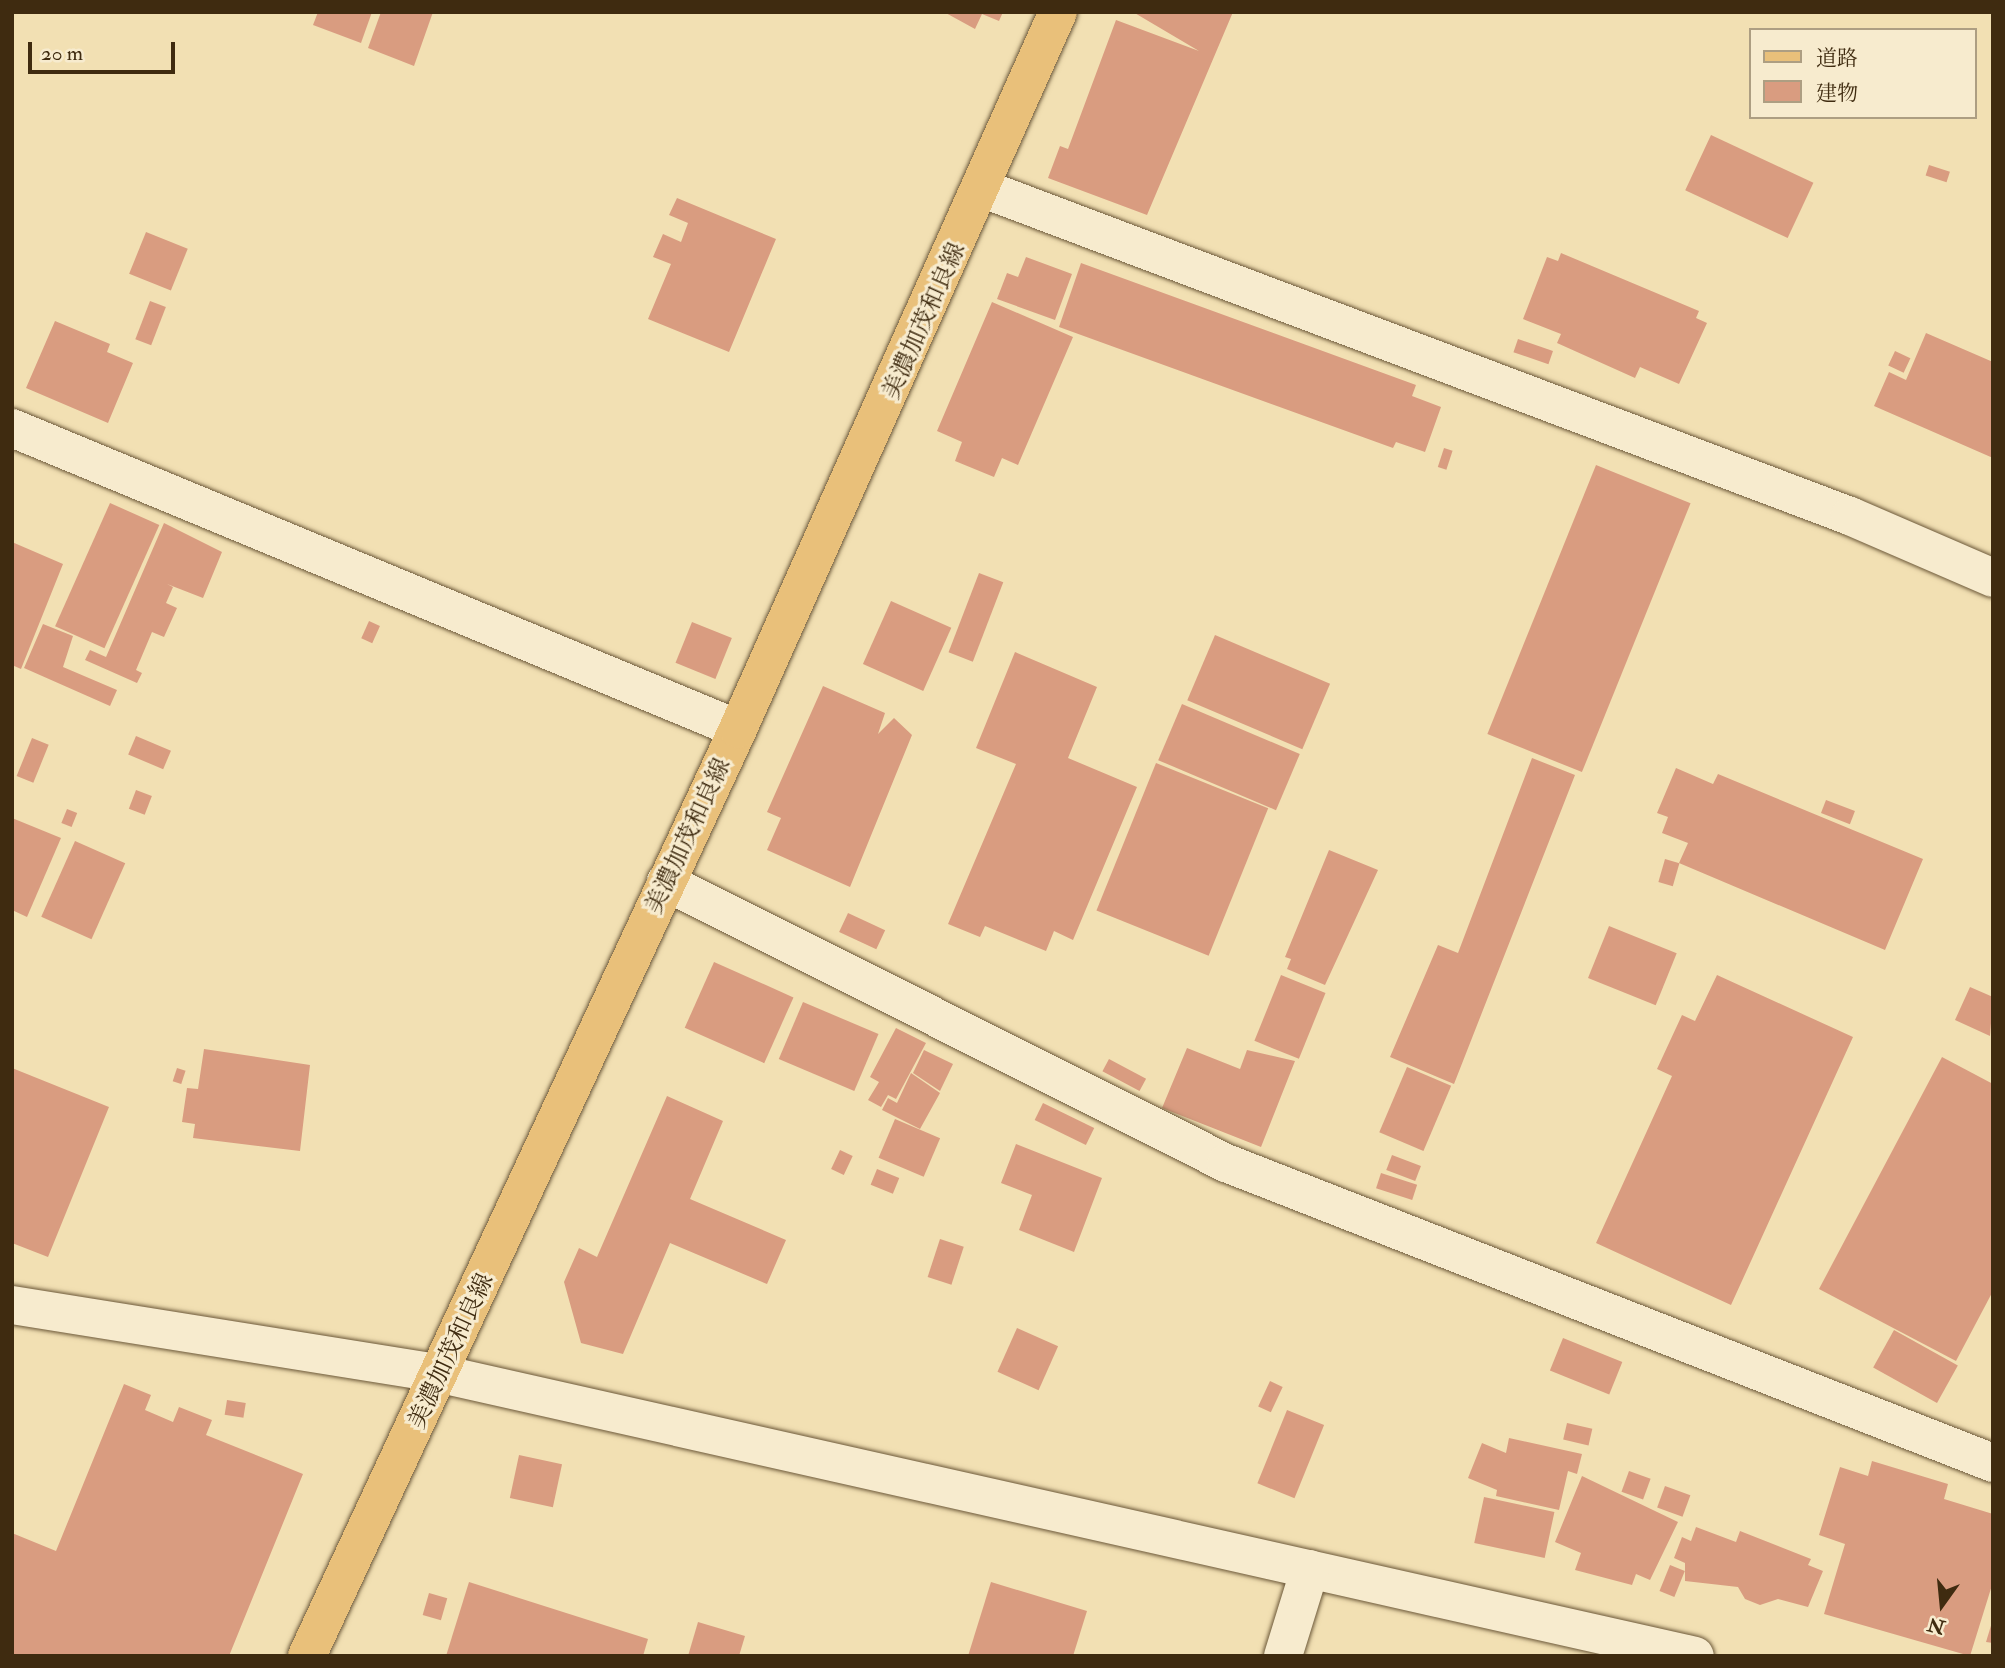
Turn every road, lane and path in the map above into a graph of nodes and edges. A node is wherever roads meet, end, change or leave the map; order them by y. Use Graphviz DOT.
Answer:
graph roads {
  1 [pos="1058,12"];
  2 [pos="984,189"];
  3 [pos="12,428"];
  4 [pos="1993,578"];
  5 [pos="738,729"];
  6 [pos="666,882"];
  7 [pos="12,1305"];
  8 [pos="441,1374"];
  9 [pos="1993,1463"];
  10 [pos="1310,1569"];
  11 [pos="307,1656"];
  12 [pos="1283,1656"];
  13 [pos="1695,1656"];
  1 -- 2 [label="main road, 美濃加茂和良線"];
  2 -- 4 [label="street"];
  2 -- 5 [label="main road, 美濃加茂和良線"];
  3 -- 5 [label="street"];
  5 -- 6 [label="main road, 美濃加茂和良線"];
  6 -- 8 [label="main road, 美濃加茂和良線"];
  6 -- 9 [label="street"];
  7 -- 8 [label="street"];
  8 -- 10 [label="street"];
  8 -- 11 [label="main road, 美濃加茂和良線"];
  10 -- 12 [label="street"];
  10 -- 13 [label="street"];
}
